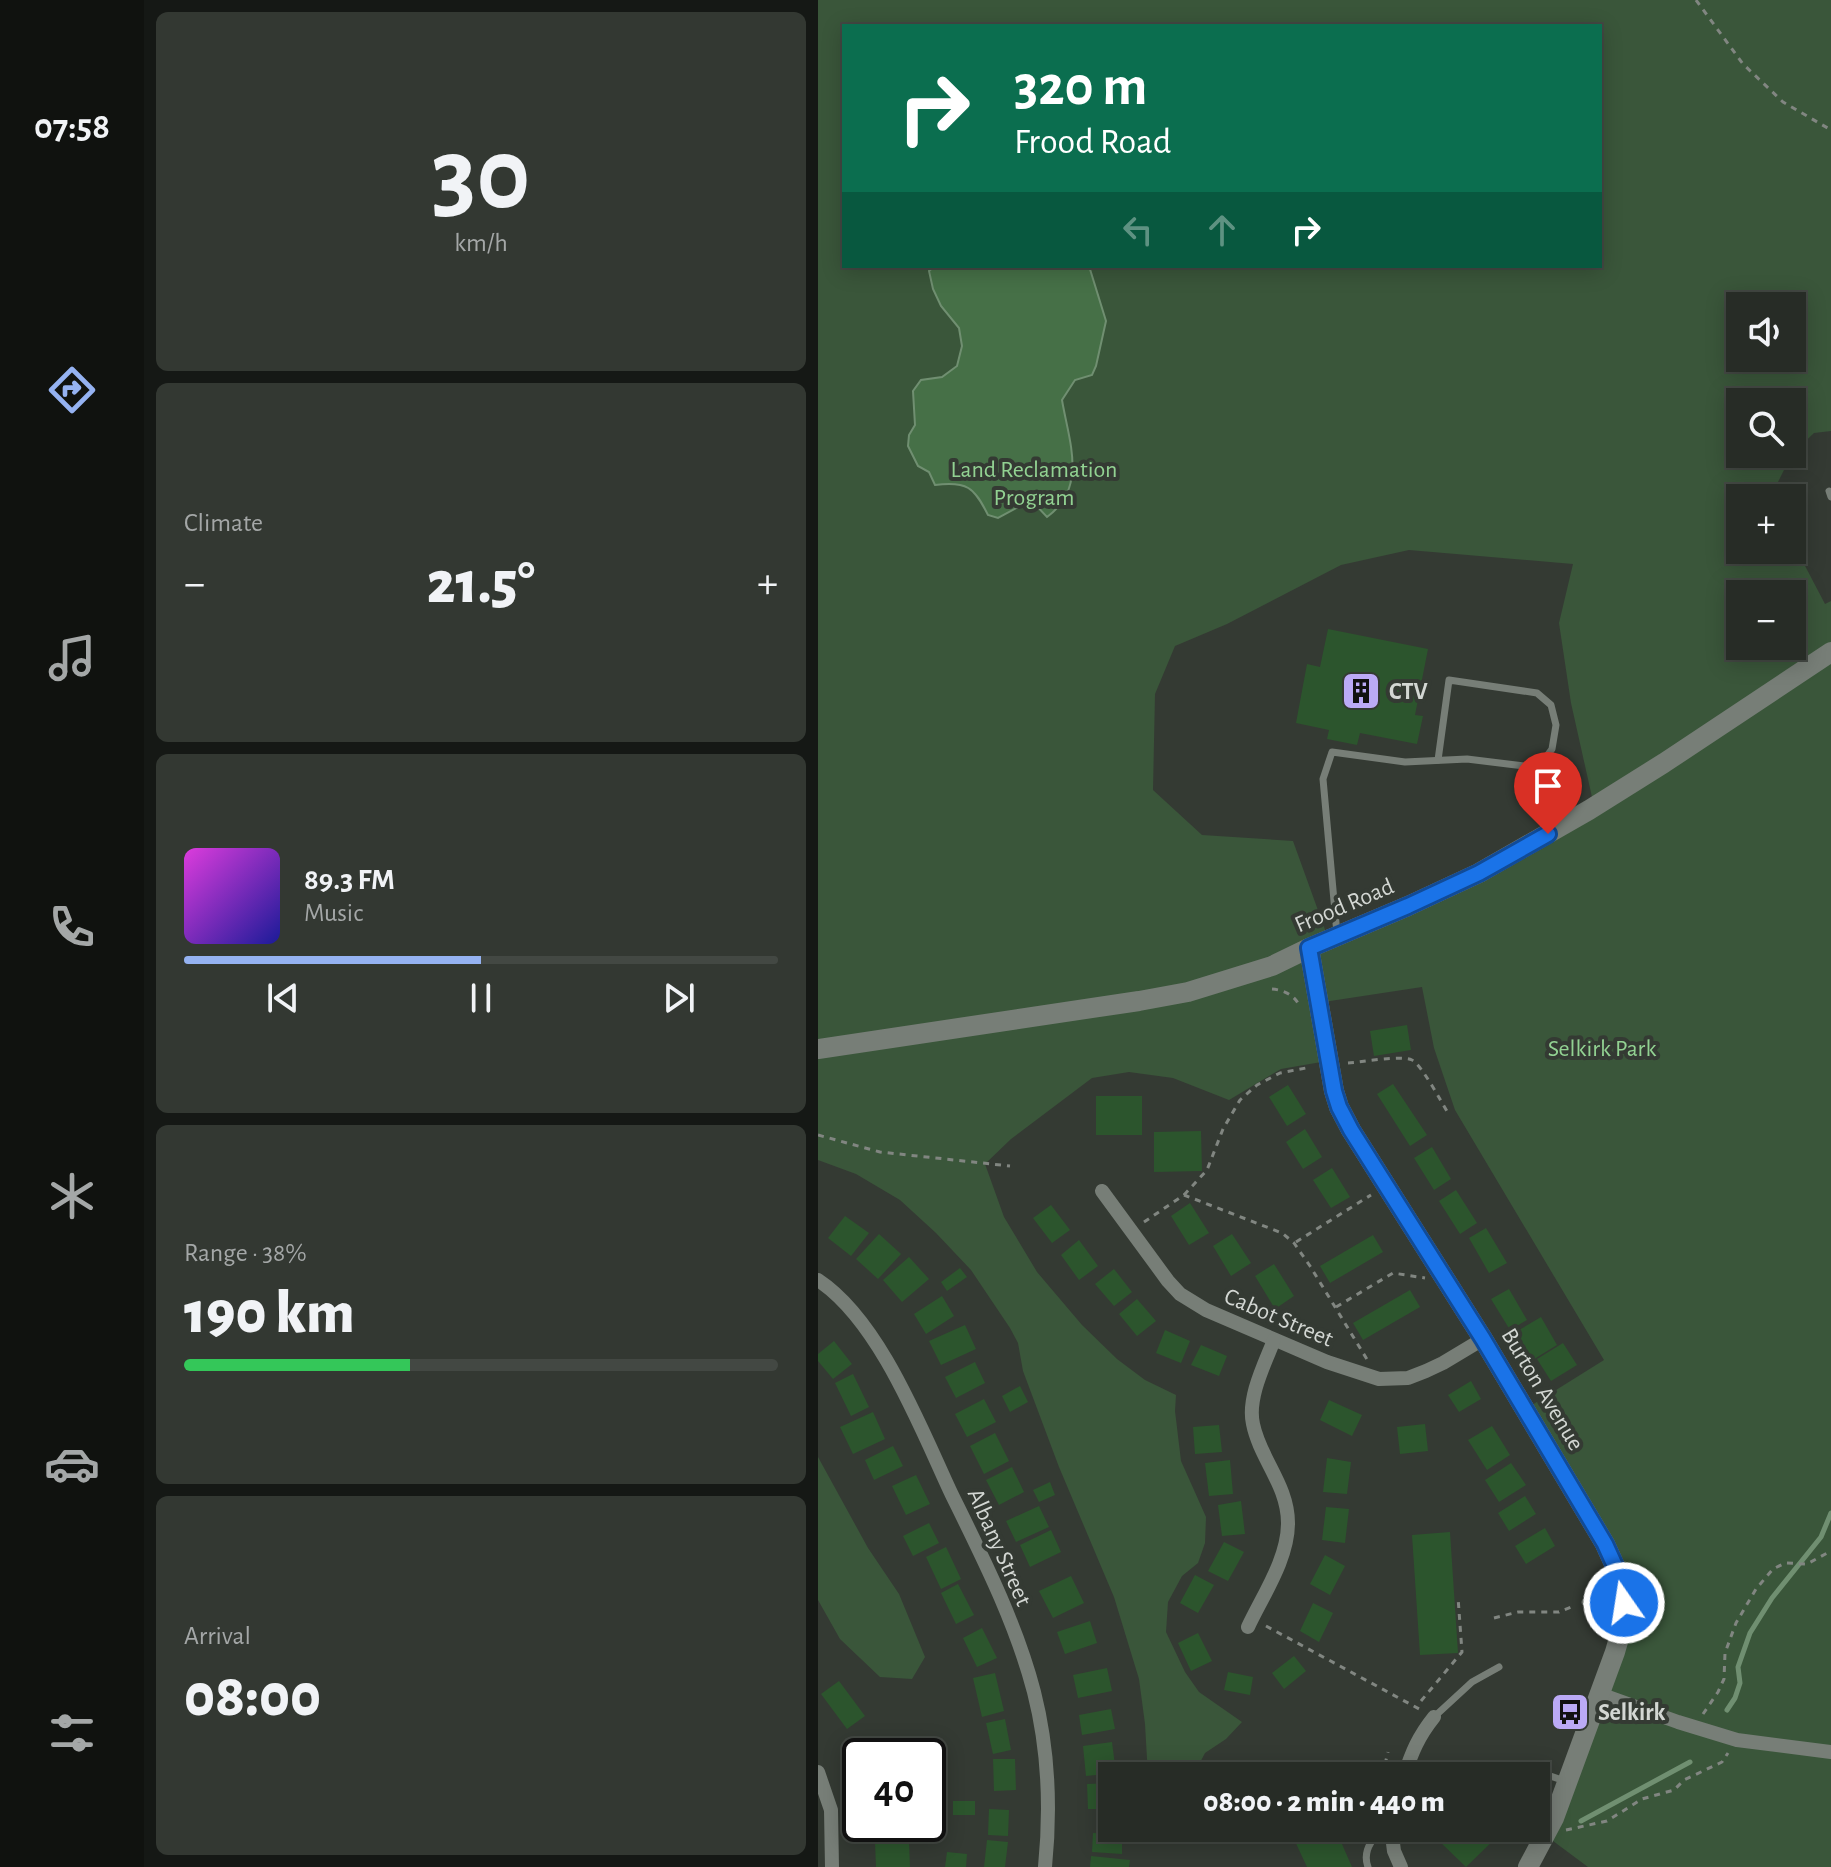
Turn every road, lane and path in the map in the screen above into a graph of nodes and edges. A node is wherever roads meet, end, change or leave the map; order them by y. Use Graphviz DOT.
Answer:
graph roads {
  1 [pos="1696,0"];
  2 [pos="1831,130"];
  3 [pos="1831,652"];
  4 [pos="1438,760"];
  5 [pos="1535,772"];
  6 [pos="1574,819"];
  7 [pos="1337,936"];
  8 [pos="1309,948"];
  9 [pos="1272,989"];
  10 [pos="1301,1008"];
  11 [pos="818,1049"];
  12 [pos="1320,1066"];
  13 [pos="1448,1113"];
  14 [pos="818,1135"];
  15 [pos="1010,1166"];
  16 [pos="1102,1191"];
  17 [pos="1374,1193"];
  18 [pos="1184,1195"];
  19 [pos="1131,1230"];
  20 [pos="1294,1243"];
  21 [pos="1418,1266"];
  22 [pos="818,1280"];
  23 [pos="1336,1307"];
  24 [pos="1483,1339"];
  25 [pos="1274,1340"];
  26 [pos="1379,1379"];
  27 [pos="1831,1551"];
  28 [pos="1458,1597"];
  29 [pos="1585,1602"];
  30 [pos="1623,1608"];
  31 [pos="1494,1618"];
  32 [pos="1250,1623"];
  33 [pos="1499,1667"];
  34 [pos="1600,1694"];
  35 [pos="1421,1701"];
  36 [pos="1434,1717"];
  37 [pos="1694,1727"];
  38 [pos="1730,1738"];
  39 [pos="1388,1752"];
  40 [pos="1831,1752"];
  41 [pos="1386,1762"];
  42 [pos="1409,1762"];
  43 [pos="818,1772"];
  44 [pos="1550,1775"];
  45 [pos="1567,1781"];
  46 [pos="1552,1822"];
  47 [pos="1372,1842"];
  48 [pos="1393,1842"];
  49 [pos="832,1867"];
  50 [pos="1045,1867"];
  51 [pos="1368,1867"];
  52 [pos="1401,1867"];
  53 [pos="1528,1867"];
  1 -- 2 [label="path"];
  3 -- 6 [label="street, Frood Road"];
  4 -- 5 [label="lane"];
  4 -- 5 [label="lane"];
  4 -- 7 [label="lane"];
  5 -- 6 [label="lane"];
  6 -- 7 [label="street, Frood Road"];
  7 -- 8 [label="street, Frood Road"];
  8 -- 11 [label="street, Frood Road"];
  8 -- 12 [label="street, Burton Avenue"];
  9 -- 10 [label="path"];
  12 -- 13 [label="path"];
  12 -- 18 [label="path"];
  12 -- 24 [label="street, Burton Avenue"];
  14 -- 15 [label="path"];
  16 -- 19 [label="street, Cabot Street"];
  17 -- 20 [label="path"];
  18 -- 19 [label="path"];
  18 -- 20 [label="path"];
  19 -- 25 [label="street, Cabot Street"];
  20 -- 23 [label="path"];
  21 -- 23 [label="path"];
  22 -- 50 [label="street, Albany Street"];
  23 -- 26 [label="path"];
  24 -- 26 [label="street, Cabot Street"];
  24 -- 30 [label="street, Burton Avenue"];
  25 -- 26 [label="street, Cabot Street"];
  25 -- 32 [label="street"];
  27 -- 37 [label="path"];
  28 -- 35 [label="path"];
  29 -- 30 [label="lane"];
  29 -- 31 [label="path"];
  30 -- 34 [label="street, Burton Avenue"];
  32 -- 36 [label="path"];
  33 -- 36 [label="lane"];
  34 -- 37 [label="street"];
  34 -- 45 [label="street, Burton Avenue"];
  36 -- 42 [label="street"];
  37 -- 38 [label="street"];
  38 -- 40 [label="street"];
  38 -- 46 [label="path"];
  39 -- 41 [label="path"];
  43 -- 49 [label="street"];
  44 -- 45 [label="lane"];
  45 -- 46 [label="street, Burton Avenue"];
  46 -- 53 [label="street, Burton Avenue"];
  47 -- 51 [label="lane"];
  48 -- 52 [label="street"];
}
